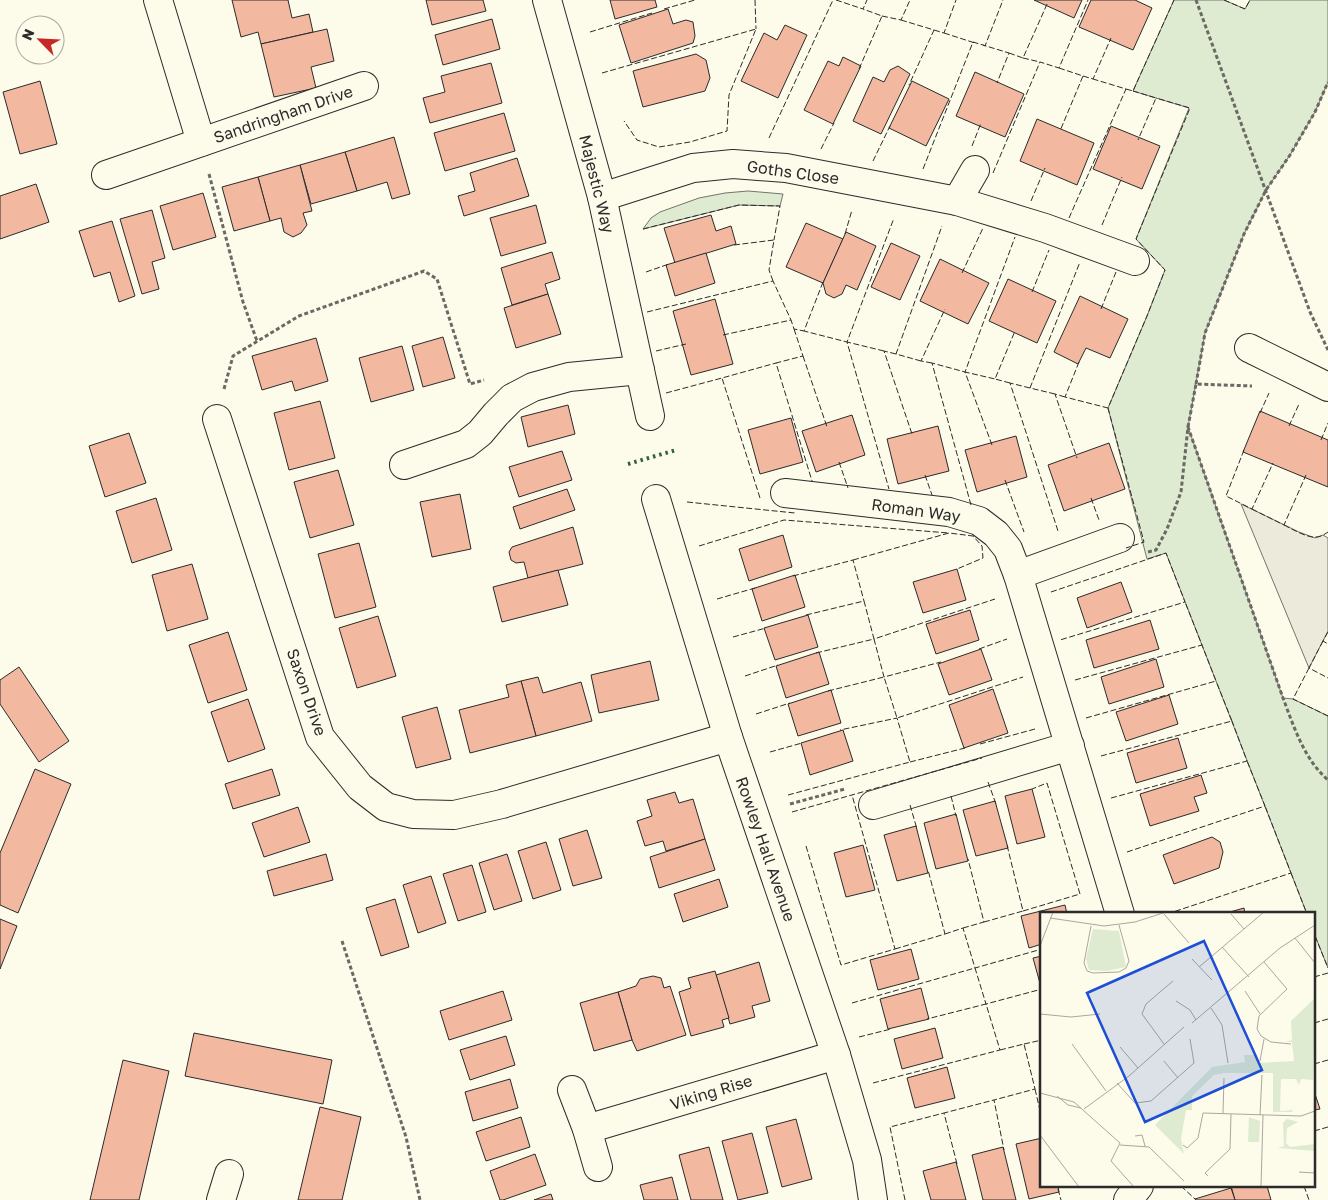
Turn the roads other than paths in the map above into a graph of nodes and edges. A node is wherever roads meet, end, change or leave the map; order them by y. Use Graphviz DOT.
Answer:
graph roads {
  1 [pos="158,0"];
  2 [pos="547,0"];
  3 [pos="364,86"];
  4 [pos="201,142"];
  5 [pos="975,170"];
  6 [pos="106,174"];
  7 [pos="602,197"];
  8 [pos="957,201"];
  9 [pos="1135,261"];
  10 [pos="1249,348"];
  11 [pos="640,370"];
  12 [pos="1328,387"];
  13 [pos="650,416"];
  14 [pos="217,419"];
  15 [pos="404,465"];
  16 [pos="785,493"];
  17 [pos="656,500"];
  18 [pos="1120,538"];
  19 [pos="1018,575"];
  20 [pos="728,737"];
  21 [pos="1070,746"];
  22 [pos="873,805"];
  23 [pos="1119,912"];
  24 [pos="836,1055"];
  25 [pos="572,1090"];
  26 [pos="586,1130"];
  27 [pos="598,1167"];
  28 [pos="229,1174"];
  29 [pos="1137,1188"];
  30 [pos="221,1200"];
  31 [pos="873,1200"];
  32 [pos="1128,1200"];
  1 -- 4 [label="street, Sandringham Drive"];
  2 -- 7 [label="street, Majestic Way"];
  3 -- 4 [label="street, Sandringham Drive"];
  4 -- 6 [label="street, Sandringham Drive"];
  5 -- 8 [label="street"];
  7 -- 8 [label="street, Goths Close"];
  7 -- 11 [label="street, Majestic Way"];
  8 -- 9 [label="street, Goths Close"];
  10 -- 12 [label="street"];
  11 -- 13 [label="street, Majestic Way"];
  11 -- 15 [label="street"];
  14 -- 20 [label="street, Saxon Drive"];
  16 -- 19 [label="street, Roman Way"];
  17 -- 20 [label="street, Rowley Hall Avenue"];
  18 -- 19 [label="street"];
  19 -- 21 [label="street, Roman Way"];
  20 -- 24 [label="street, Rowley Hall Avenue"];
  21 -- 22 [label="street"];
  21 -- 23 [label="street, Roman Way"];
  24 -- 26 [label="street, Viking Rise"];
  24 -- 31 [label="street, Rowley Hall Avenue"];
  25 -- 26 [label="street"];
  26 -- 27 [label="street"];
  28 -- 30 [label="street"];
  29 -- 32 [label="street"];
}
